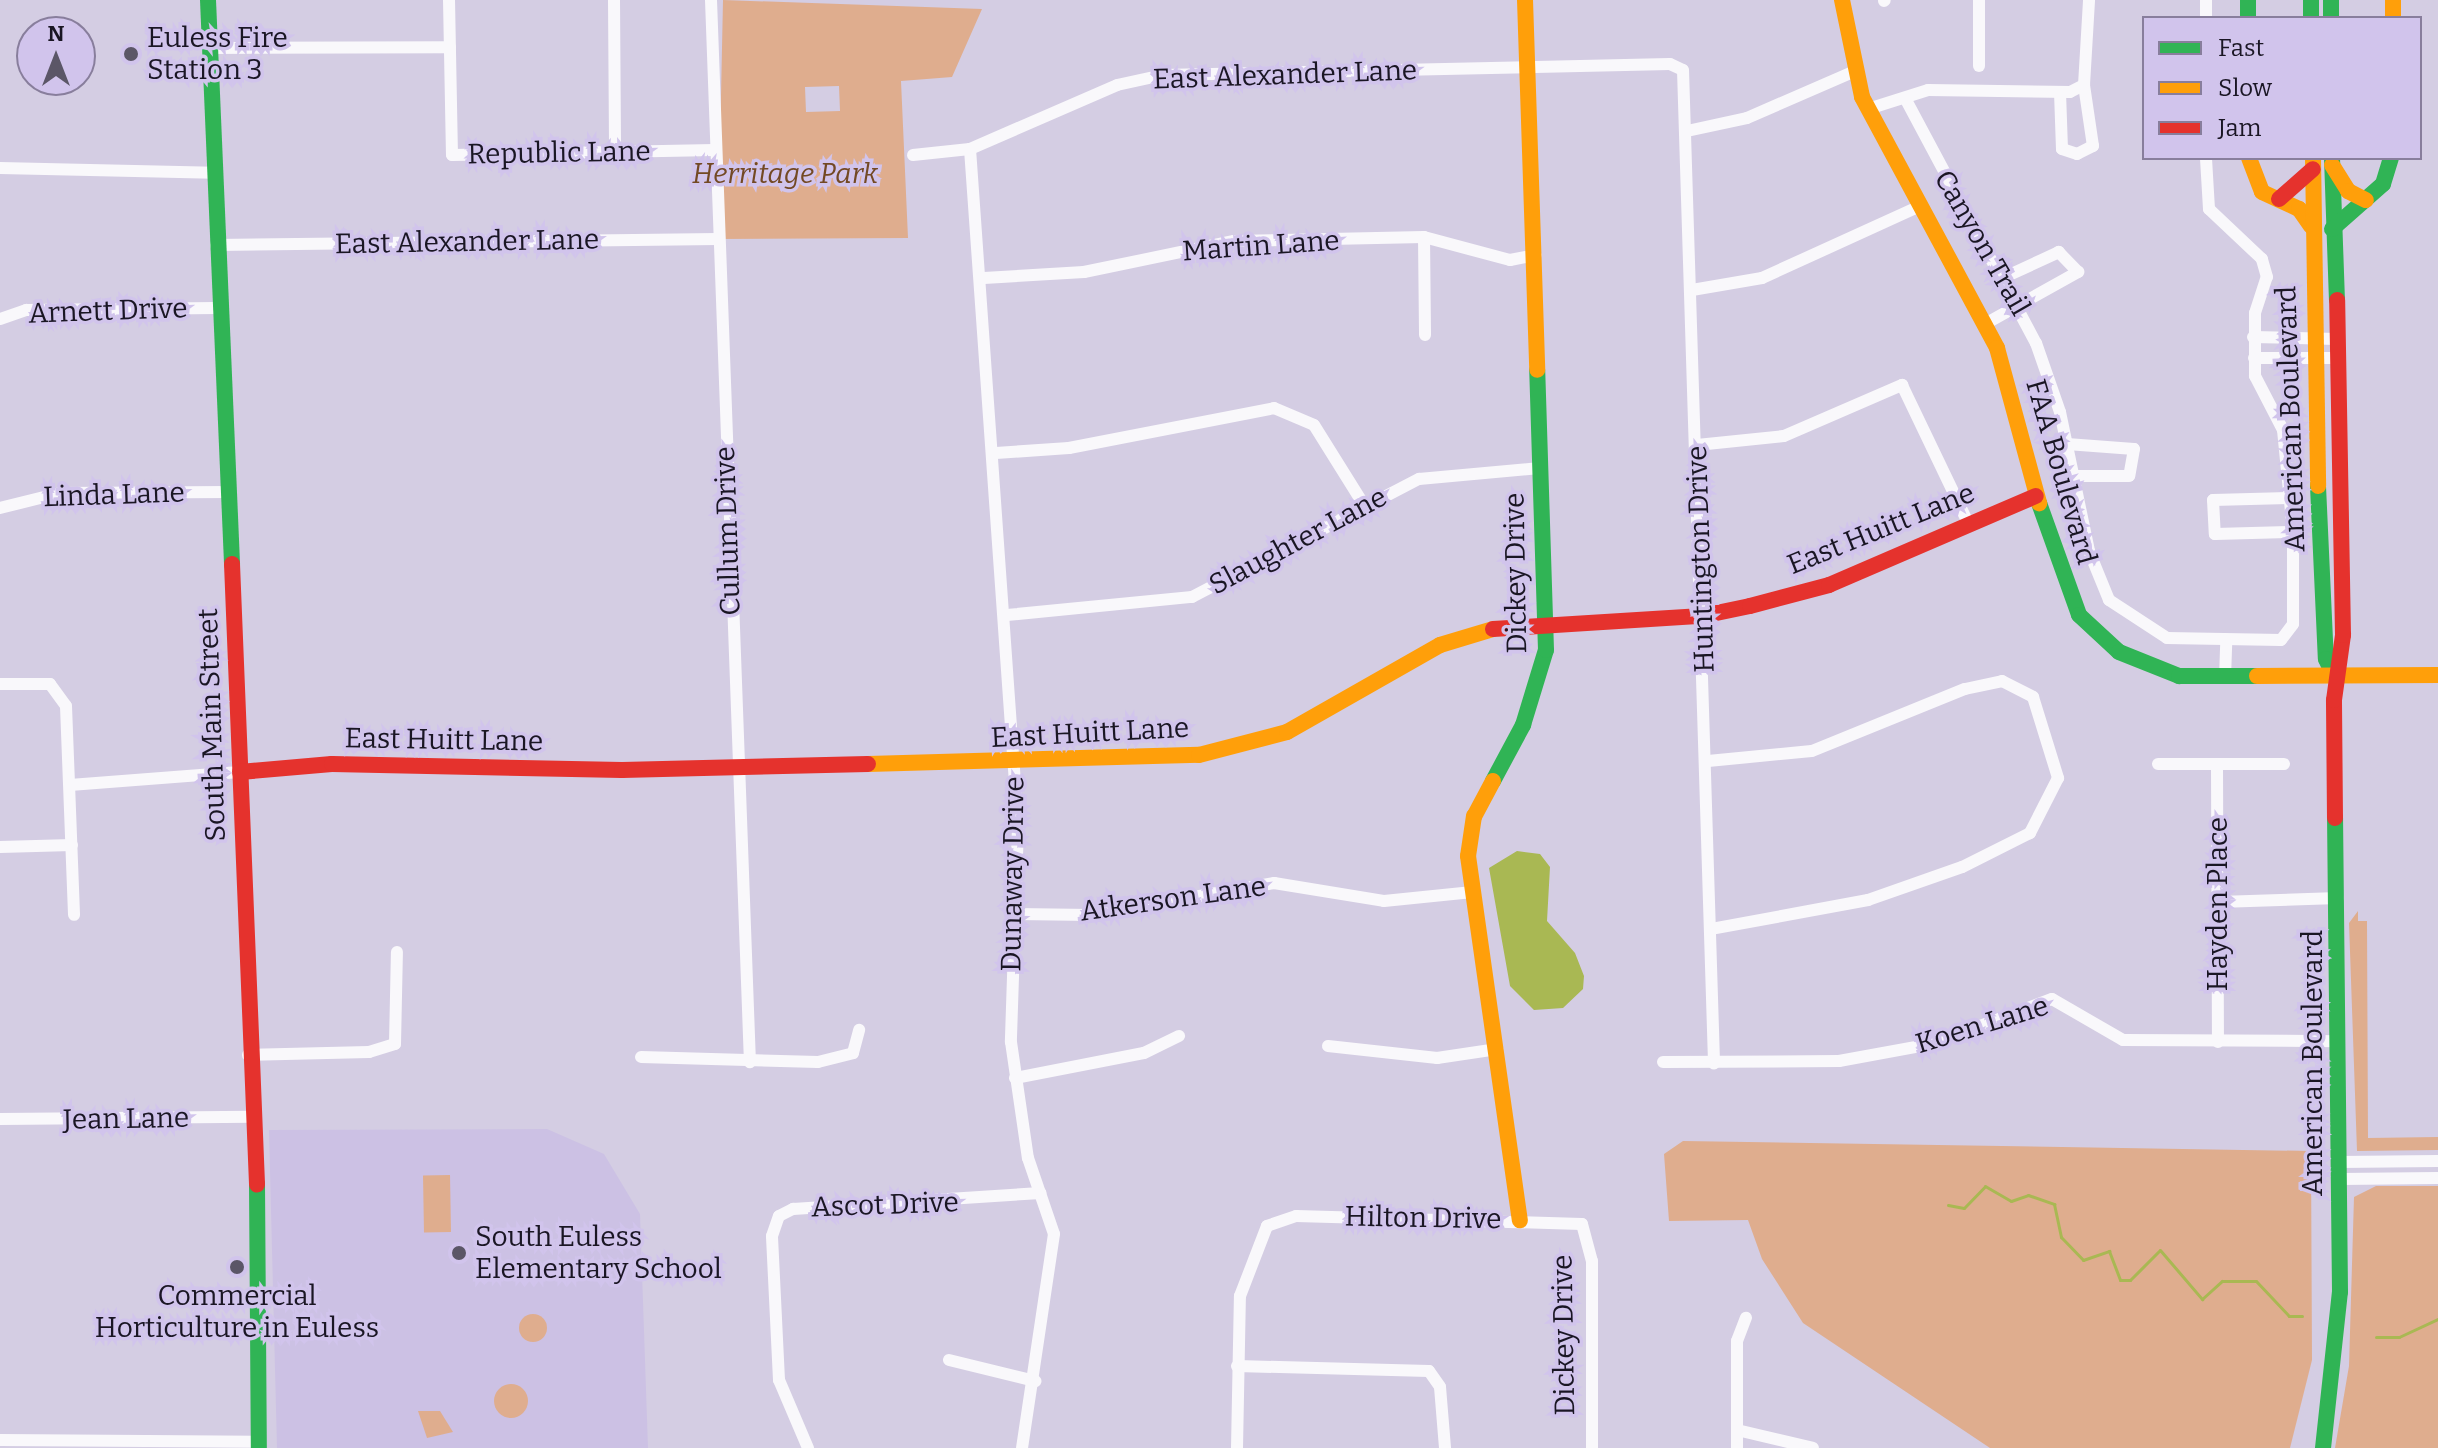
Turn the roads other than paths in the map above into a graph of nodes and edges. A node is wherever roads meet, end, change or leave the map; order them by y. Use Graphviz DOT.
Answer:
graph roads {
  1 [pos="208,0"];
  2 [pos="449,0"];
  3 [pos="614,0"];
  4 [pos="711,0"];
  5 [pos="1525,0"];
  6 [pos="1842,0"];
  7 [pos="1979,0"];
  8 [pos="2089,0"];
  9 [pos="450,47"];
  10 [pos="210,48"];
  11 [pos="1670,64"];
  12 [pos="1979,66"];
  13 [pos="1527,67"];
  14 [pos="1853,72"];
  15 [pos="2084,85"];
  16 [pos="2060,92"];
  17 [pos="1905,98"];
  18 [pos="1868,109"];
  19 [pos="1687,131"];
  20 [pos="970,149"];
  21 [pos="714,150"];
  22 [pos="615,151"];
  23 [pos="913,155"];
  24 [pos="2206,160"];
  25 [pos="2250,160"];
  26 [pos="2390,160"];
  27 [pos="2332,161"];
  28 [pos="2313,163"];
  29 [pos="0,168"];
  30 [pos="213,173"];
  31 [pos="2279,199"];
  32 [pos="2366,200"];
  33 [pos="1920,206"];
  34 [pos="2311,227"];
  35 [pos="2332,229"];
  36 [pos="1424,237"];
  37 [pos="718,239"];
  38 [pos="216,245"];
  39 [pos="1536,255"];
  40 [pos="2007,276"];
  41 [pos="984,278"];
  42 [pos="1692,290"];
  43 [pos="2021,306"];
  44 [pos="216,308"];
  45 [pos="0,319"];
  46 [pos="1985,324"];
  47 [pos="1425,335"];
  48 [pos="2253,337"];
  49 [pos="2312,339"];
  50 [pos="2337,339"];
  51 [pos="2254,358"];
  52 [pos="2312,358"];
  53 [pos="2337,358"];
  54 [pos="2067,444"];
  55 [pos="1697,445"];
  56 [pos="996,453"];
  57 [pos="1540,468"];
  58 [pos="2073,476"];
  59 [pos="229,492"];
  60 [pos="2036,496"];
  61 [pos="2290,498"];
  62 [pos="1364,505"];
  63 [pos="0,508"];
  64 [pos="1968,523"];
  65 [pos="2293,532"];
  66 [pos="1007,615"];
  67 [pos="1702,616"];
  68 [pos="1545,621"];
  69 [pos="2226,641"];
  70 [pos="2438,675"];
  71 [pos="2334,676"];
  72 [pos="2225,678"];
  73 [pos="0,684"];
  74 [pos="1708,761"];
  75 [pos="1015,764"];
  76 [pos="2158,764"];
  77 [pos="2284,764"];
  78 [pos="2217,765"];
  79 [pos="737,768"];
  80 [pos="240,772"];
  81 [pos="70,785"];
  82 [pos="72,845"];
  83 [pos="0,847"];
  84 [pos="1473,892"];
  85 [pos="2338,898"];
  86 [pos="2219,902"];
  87 [pos="1015,914"];
  88 [pos="74,915"];
  89 [pos="1712,929"];
  90 [pos="397,952"];
  91 [pos="859,1030"];
  92 [pos="1179,1036"];
  93 [pos="2339,1041"];
  94 [pos="2218,1042"];
  95 [pos="1328,1046"];
  96 [pos="1497,1049"];
  97 [pos="248,1055"];
  98 [pos="641,1057"];
  99 [pos="750,1062"];
  100 [pos="1663,1062"];
  101 [pos="1714,1064"];
  102 [pos="1015,1078"];
  103 [pos="252,1117"];
  104 [pos="0,1119"];
  105 [pos="2438,1161"];
  106 [pos="2340,1170"];
  107 [pos="2438,1178"];
  108 [pos="1040,1193"];
  109 [pos="1520,1220"];
  110 [pos="1582,1224"];
  111 [pos="1746,1318"];
  112 [pos="949,1360"];
  113 [pos="1237,1366"];
  114 [pos="1035,1381"];
  115 [pos="1737,1430"];
  116 [pos="0,1440"];
  117 [pos="69,1444"];
  118 [pos="259,1445"];
  119 [pos="808,1448"];
  120 [pos="1022,1448"];
  121 [pos="1237,1448"];
  122 [pos="1445,1448"];
  123 [pos="1592,1448"];
  124 [pos="1737,1448"];
  125 [pos="1813,1448"];
  126 [pos="2323,1448"];
  1 -- 10 [label="street, South Main Street"];
  2 -- 9 [label="street"];
  3 -- 22 [label="street"];
  4 -- 21 [label="street, Cullum Drive"];
  5 -- 13 [label="street, Dickey Drive"];
  6 -- 14 [label="street, FAA Boulevard"];
  7 -- 12 [label="street"];
  8 -- 15 [label="street"];
  9 -- 10 [label="street"];
  9 -- 22 [label="street, Republic Lane"];
  10 -- 30 [label="street, South Main Street"];
  11 -- 13 [label="street, East Alexander Lane"];
  11 -- 19 [label="street, Huntington Drive"];
  13 -- 20 [label="street, East Alexander Lane"];
  13 -- 39 [label="street, Dickey Drive"];
  14 -- 18 [label="street, FAA Boulevard"];
  14 -- 19 [label="street"];
  15 -- 16 [label="street"];
  15 -- 16 [label="street"];
  16 -- 17 [label="street"];
  17 -- 18 [label="street"];
  17 -- 40 [label="street, Canyon Trail"];
  18 -- 33 [label="street, FAA Boulevard"];
  19 -- 42 [label="street, Huntington Drive"];
  20 -- 23 [label="street, East Alexander Lane"];
  20 -- 41 [label="street, Dunaway Drive"];
  21 -- 22 [label="street, Republic Lane"];
  21 -- 37 [label="street, Cullum Drive"];
  24 -- 48 [label="street"];
  25 -- 31 [label="street"];
  26 -- 32 [label="street"];
  27 -- 32 [label="street"];
  27 -- 35 [label="street, American Boulevard"];
  28 -- 31 [label="street"];
  28 -- 34 [label="street, American Boulevard"];
  29 -- 30 [label="street"];
  30 -- 38 [label="street, South Main Street"];
  31 -- 34 [label="street"];
  32 -- 35 [label="street"];
  33 -- 42 [label="street"];
  33 -- 46 [label="street, FAA Boulevard"];
  34 -- 49 [label="street, American Boulevard"];
  35 -- 50 [label="street, American Boulevard"];
  36 -- 39 [label="street, Martin Lane"];
  36 -- 41 [label="street, Martin Lane"];
  36 -- 47 [label="street"];
  37 -- 38 [label="street, East Alexander Lane"];
  37 -- 79 [label="street, Cullum Drive"];
  38 -- 44 [label="street, South Main Street"];
  39 -- 57 [label="street, Dickey Drive"];
  40 -- 43 [label="street, Canyon Trail"];
  40 -- 43 [label="street"];
  41 -- 56 [label="street, Dunaway Drive"];
  42 -- 55 [label="street, Huntington Drive"];
  43 -- 46 [label="street"];
  43 -- 54 [label="street, Canyon Trail"];
  44 -- 45 [label="street, Arnett Drive"];
  44 -- 59 [label="street, South Main Street"];
  46 -- 60 [label="street, FAA Boulevard"];
  48 -- 49 [label="street"];
  48 -- 51 [label="street, Canyon Trail"];
  49 -- 50 [label="street"];
  49 -- 52 [label="street, American Boulevard"];
  50 -- 53 [label="street, American Boulevard"];
  51 -- 52 [label="street"];
  51 -- 61 [label="street, Canyon Trail"];
  52 -- 53 [label="street"];
  52 -- 71 [label="street, American Boulevard"];
  53 -- 71 [label="street, American Boulevard"];
  54 -- 58 [label="street, Canyon Trail"];
  54 -- 58 [label="street"];
  55 -- 64 [label="street"];
  55 -- 67 [label="street, Huntington Drive"];
  56 -- 62 [label="street"];
  56 -- 66 [label="street, Dunaway Drive"];
  57 -- 62 [label="street, Slaughter Lane"];
  57 -- 68 [label="street, Dickey Drive"];
  58 -- 69 [label="street, Canyon Trail"];
  59 -- 63 [label="street, Linda Lane"];
  59 -- 80 [label="street, South Main Street"];
  60 -- 64 [label="street, East Huitt Lane"];
  60 -- 72 [label="street, FAA Boulevard"];
  61 -- 65 [label="street, Canyon Trail"];
  61 -- 65 [label="street"];
  62 -- 66 [label="street, Slaughter Lane"];
  64 -- 67 [label="street, East Huitt Lane"];
  65 -- 69 [label="street, Canyon Trail"];
  66 -- 75 [label="street, Dunaway Drive"];
  67 -- 68 [label="street, East Huitt Lane"];
  67 -- 74 [label="street, Huntington Drive"];
  68 -- 75 [label="street, East Huitt Lane"];
  68 -- 84 [label="street, Dickey Drive"];
  69 -- 72 [label="street"];
  70 -- 71 [label="street, FAA Boulevard"];
  71 -- 72 [label="street, FAA Boulevard"];
  71 -- 85 [label="street, American Boulevard"];
  73 -- 81 [label="street"];
  74 -- 89 [label="street, Huntington Drive"];
  74 -- 89 [label="street"];
  75 -- 79 [label="street, East Huitt Lane"];
  75 -- 87 [label="street, Dunaway Drive"];
  76 -- 78 [label="street"];
  77 -- 78 [label="street"];
  78 -- 86 [label="street, Hayden Place"];
  79 -- 80 [label="street, East Huitt Lane"];
  79 -- 99 [label="street, Cullum Drive"];
  80 -- 81 [label="street"];
  80 -- 97 [label="street, South Main Street"];
  81 -- 82 [label="street"];
  82 -- 83 [label="street"];
  82 -- 88 [label="street"];
  84 -- 87 [label="street, Atkerson Lane"];
  84 -- 96 [label="street, Dickey Drive"];
  85 -- 86 [label="street"];
  85 -- 93 [label="street, American Boulevard"];
  86 -- 94 [label="street, Hayden Place"];
  87 -- 102 [label="street, Dunaway Drive"];
  89 -- 101 [label="street, Huntington Drive"];
  90 -- 97 [label="street"];
  91 -- 99 [label="street"];
  92 -- 102 [label="street"];
  93 -- 94 [label="street, Koen Lane"];
  93 -- 106 [label="street, American Boulevard"];
  94 -- 101 [label="street, Koen Lane"];
  95 -- 96 [label="street"];
  96 -- 109 [label="street, Dickey Drive"];
  97 -- 103 [label="street, South Main Street"];
  98 -- 99 [label="street"];
  100 -- 101 [label="street, Koen Lane"];
  102 -- 108 [label="street, Dunaway Drive"];
  103 -- 104 [label="street, Jean Lane"];
  103 -- 118 [label="street, South Main Street"];
  105 -- 106 [label="street"];
  106 -- 107 [label="street"];
  106 -- 126 [label="street, American Boulevard"];
  108 -- 114 [label="street, Dunaway Drive"];
  108 -- 119 [label="street, Ascot Drive"];
  109 -- 110 [label="street, Hilton Drive"];
  109 -- 113 [label="street, Hilton Drive"];
  110 -- 123 [label="street, Dickey Drive"];
  111 -- 115 [label="street"];
  112 -- 114 [label="street"];
  113 -- 121 [label="street"];
  113 -- 122 [label="street"];
  114 -- 120 [label="street, Dunaway Drive"];
  115 -- 124 [label="street"];
  115 -- 125 [label="street"];
  116 -- 117 [label="street"];
  117 -- 118 [label="street"];
}
